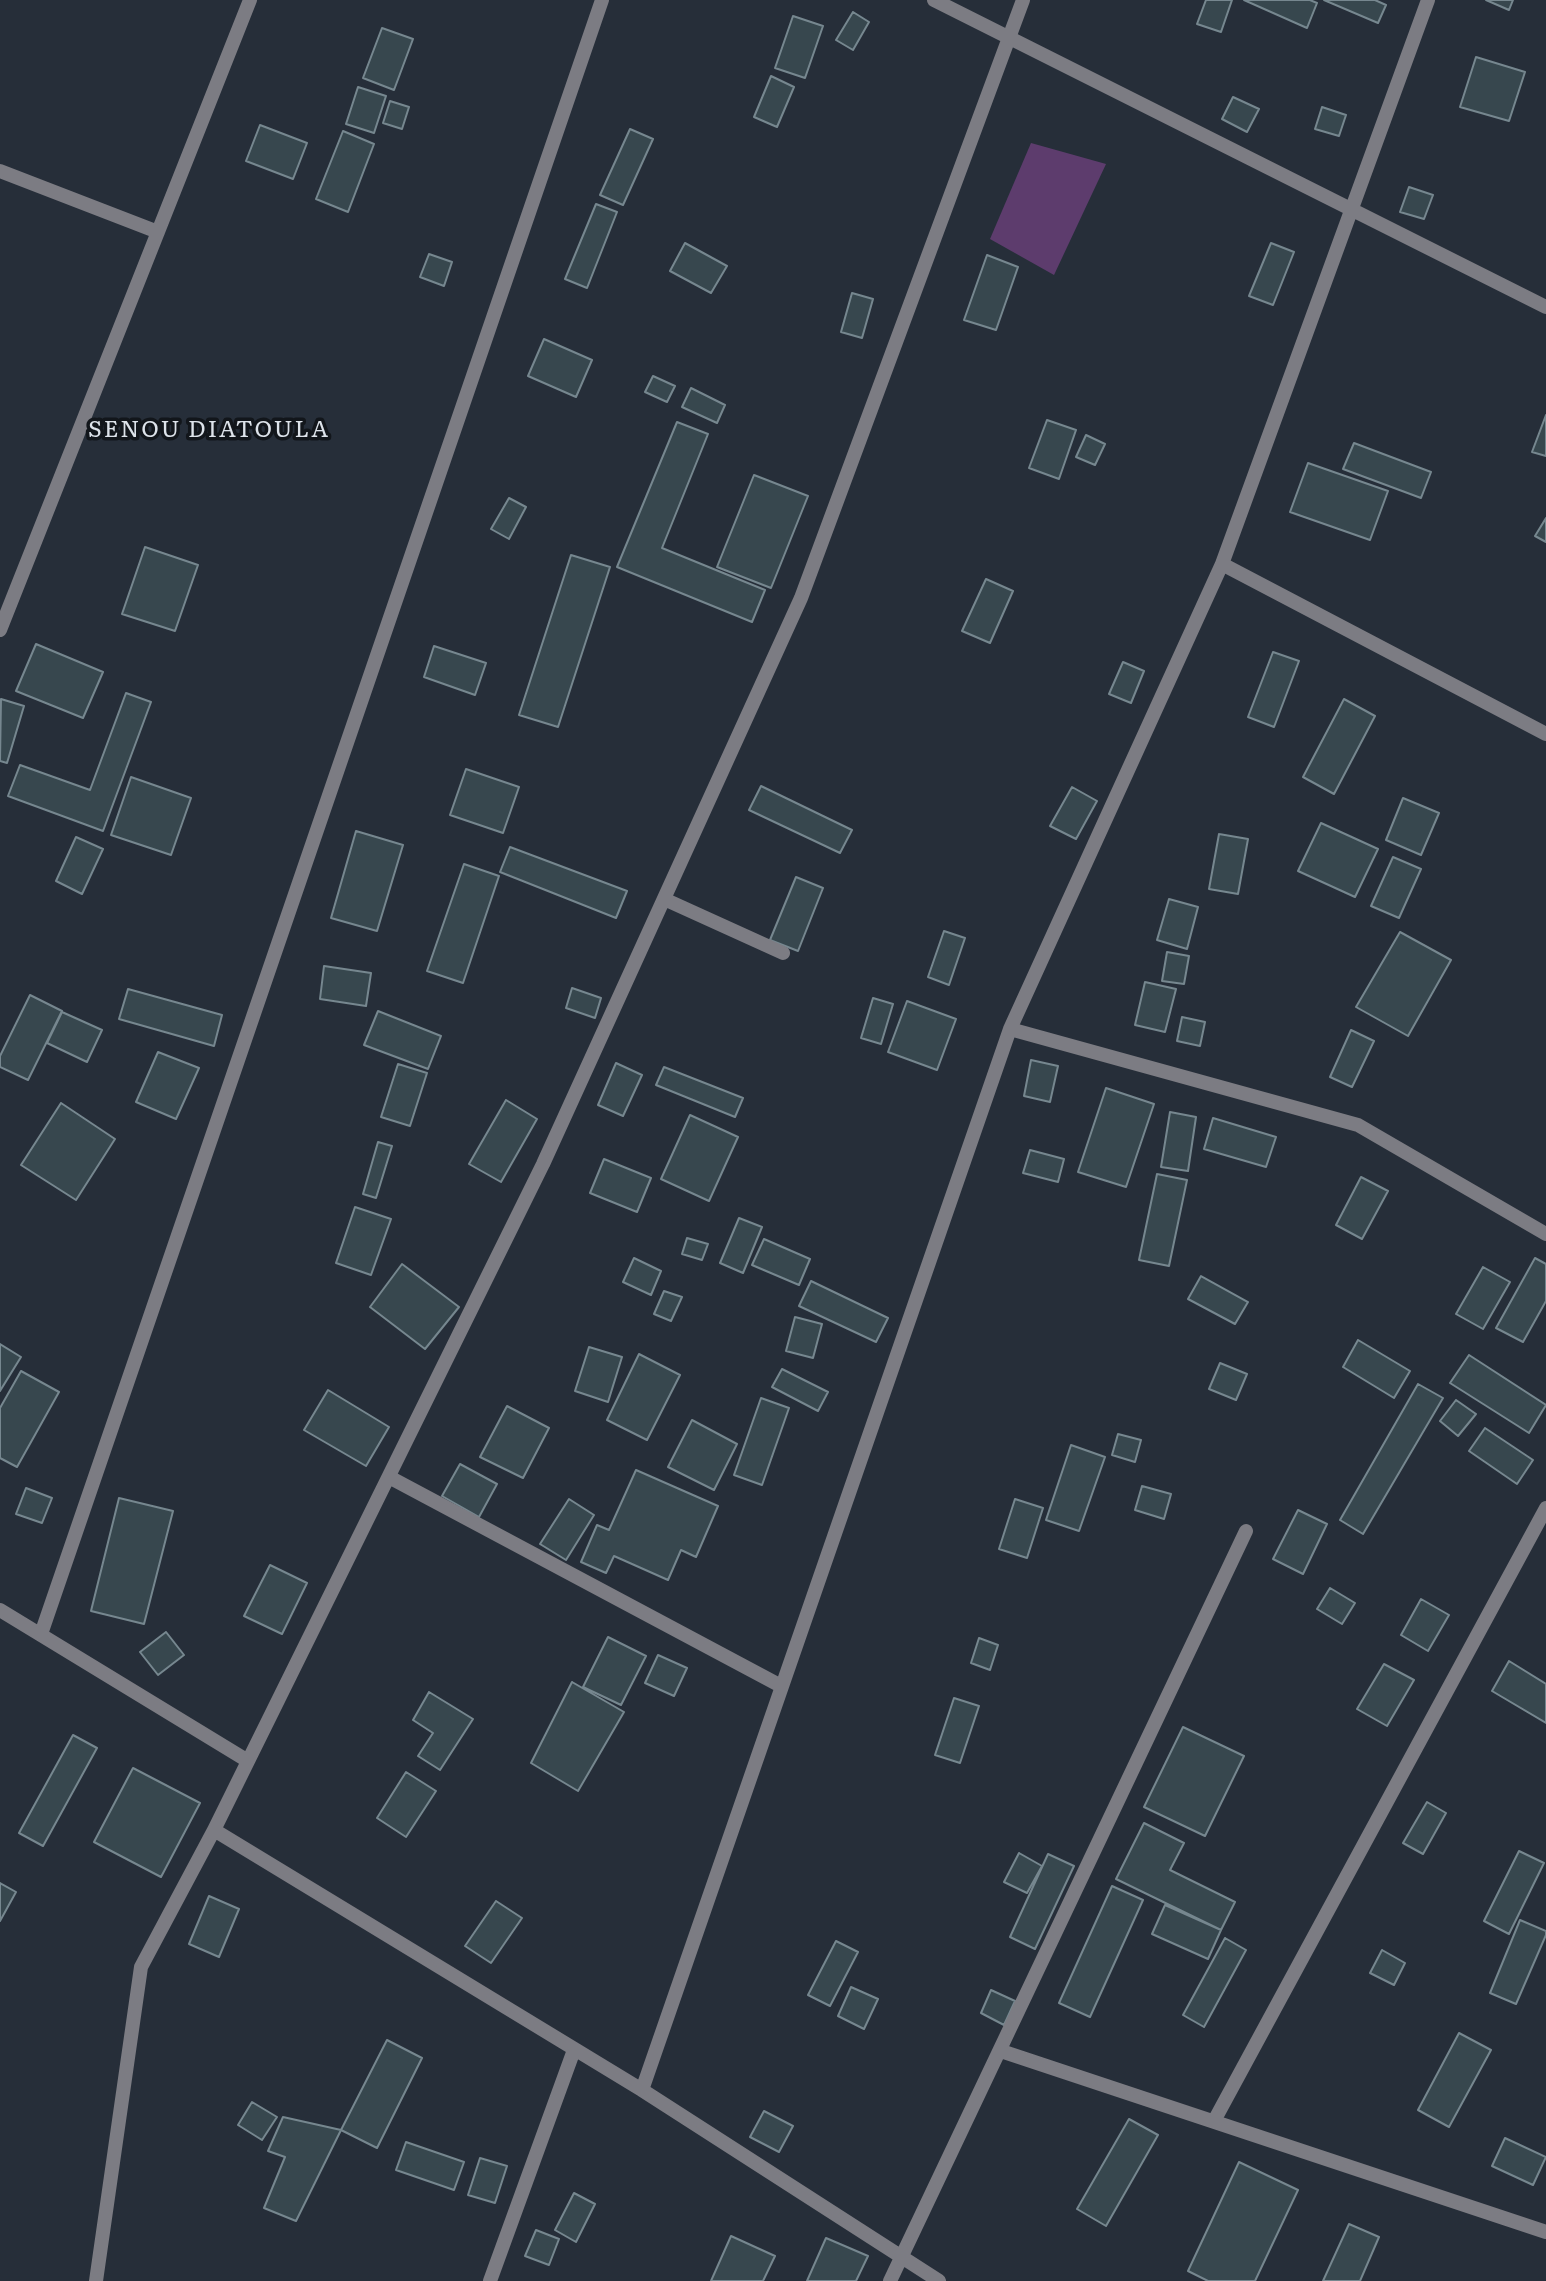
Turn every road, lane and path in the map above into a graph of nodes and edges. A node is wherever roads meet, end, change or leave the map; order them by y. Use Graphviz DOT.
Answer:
graph roads {
  1 [pos="250,0"];
  2 [pos="602,0"];
  3 [pos="934,0"];
  4 [pos="1023,0"];
  5 [pos="1428,0"];
  6 [pos="1009,38"];
  7 [pos="0,171"];
  8 [pos="1352,210"];
  9 [pos="158,232"];
  10 [pos="1546,307"];
  11 [pos="1222,564"];
  12 [pos="0,630"];
  13 [pos="1546,734"];
  14 [pos="664,899"];
  15 [pos="783,953"];
  16 [pos="1010,1029"];
  17 [pos="1546,1234"];
  18 [pos="389,1476"];
  19 [pos="1546,1508"];
  20 [pos="1246,1531"];
  21 [pos="0,1610"];
  22 [pos="41,1634"];
  23 [pos="781,1686"];
  24 [pos="248,1761"];
  25 [pos="214,1830"];
  26 [pos="574,2050"];
  27 [pos="1001,2051"];
  28 [pos="642,2090"];
  29 [pos="1214,2121"];
  30 [pos="1546,2232"];
  31 [pos="902,2257"];
  32 [pos="96,2281"];
  33 [pos="490,2281"];
  34 [pos="890,2281"];
  35 [pos="939,2281"];
  1 -- 9 [label="street"];
  2 -- 22 [label="street"];
  3 -- 6 [label="street"];
  4 -- 6 [label="street"];
  5 -- 8 [label="street"];
  6 -- 8 [label="street"];
  6 -- 14 [label="street"];
  7 -- 9 [label="street"];
  8 -- 10 [label="street"];
  8 -- 11 [label="street"];
  9 -- 12 [label="street"];
  11 -- 13 [label="street"];
  11 -- 16 [label="street"];
  14 -- 15 [label="street"];
  14 -- 18 [label="street"];
  16 -- 17 [label="street"];
  16 -- 23 [label="street"];
  18 -- 23 [label="street"];
  18 -- 24 [label="street"];
  19 -- 29 [label="street"];
  20 -- 27 [label="street"];
  21 -- 22 [label="street"];
  22 -- 24 [label="street"];
  23 -- 28 [label="street"];
  24 -- 25 [label="street"];
  25 -- 26 [label="street"];
  25 -- 32 [label="street"];
  26 -- 28 [label="street"];
  26 -- 33 [label="street"];
  27 -- 29 [label="street"];
  27 -- 31 [label="street"];
  28 -- 31 [label="street"];
  29 -- 30 [label="street"];
  31 -- 34 [label="street"];
  31 -- 35 [label="street"];
}
